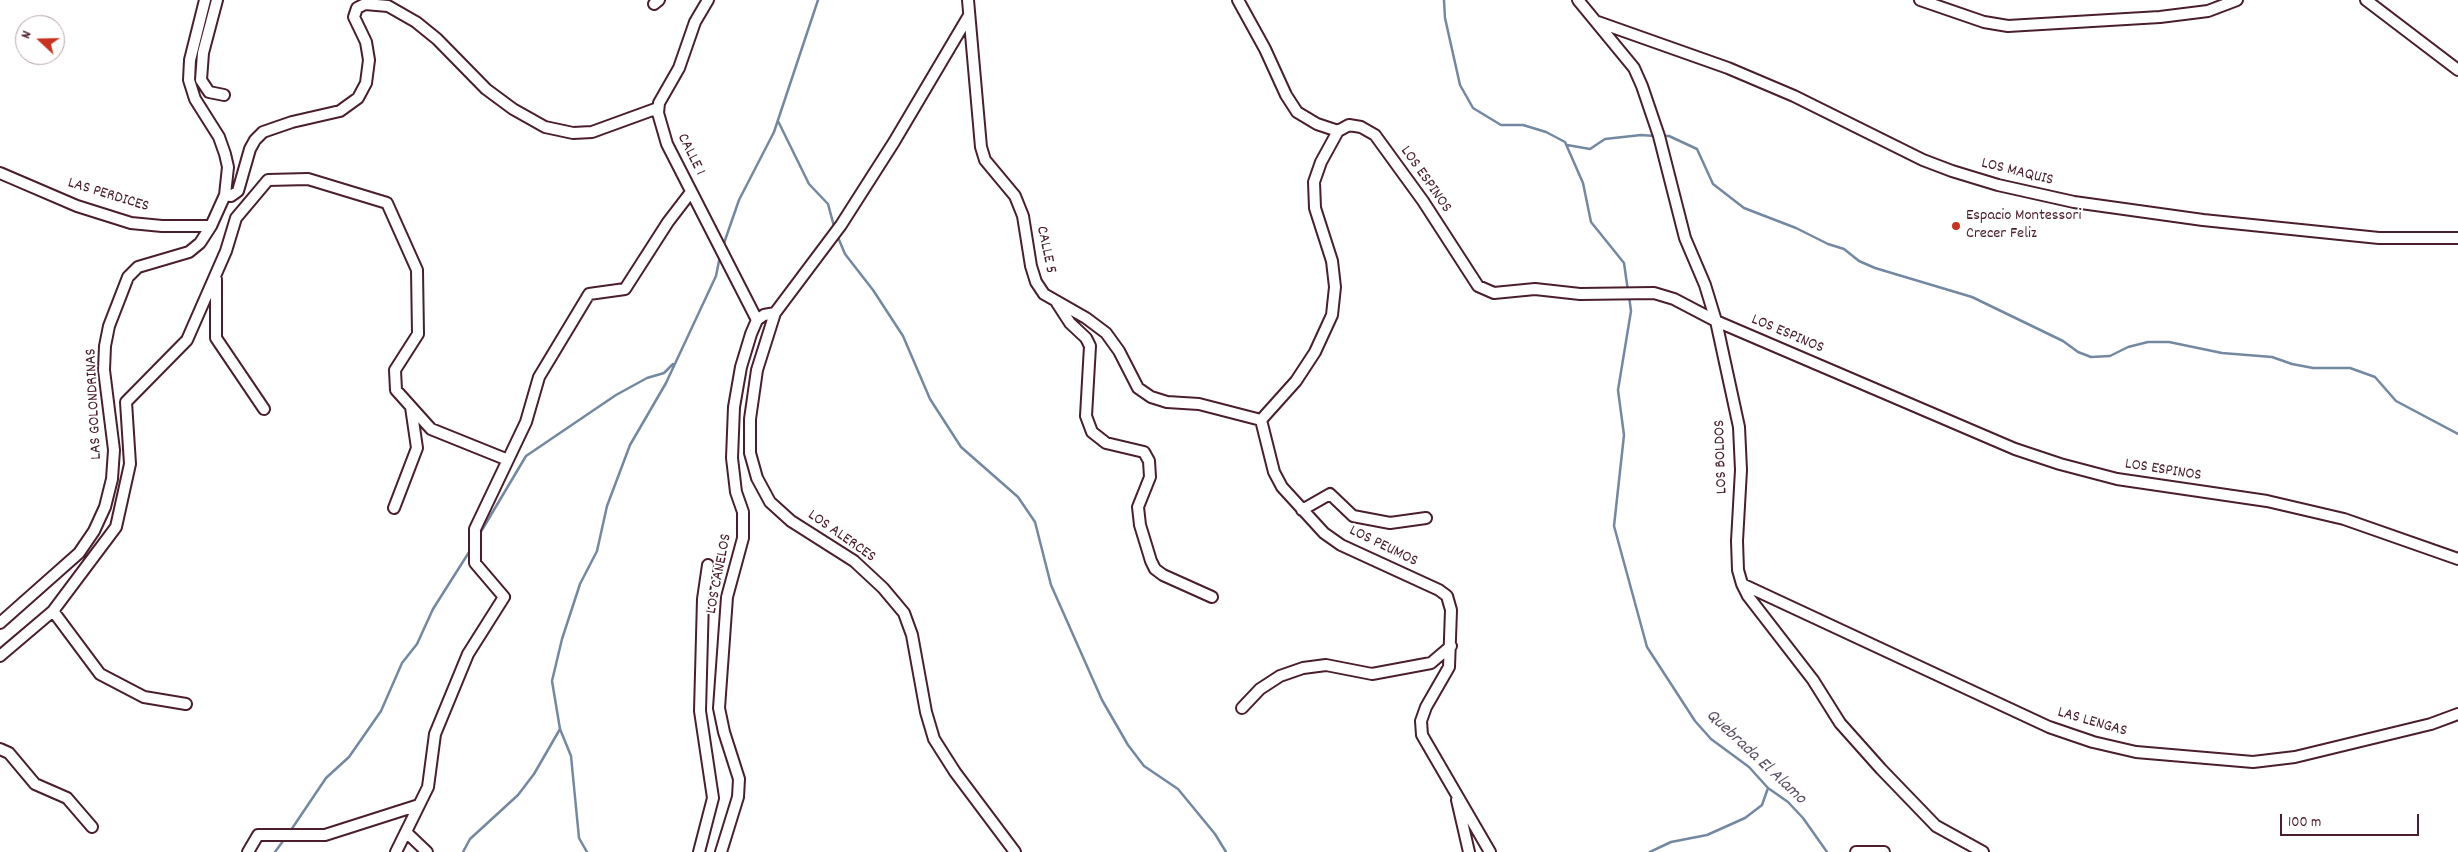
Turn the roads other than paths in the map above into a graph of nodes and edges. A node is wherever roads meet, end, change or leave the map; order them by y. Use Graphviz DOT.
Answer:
graph roads {
  1 [pos="205,0"];
  2 [pos="217,0"];
  3 [pos="708,0"];
  4 [pos="968,0"];
  5 [pos="1238,0"];
  6 [pos="1578,0"];
  7 [pos="1920,0"];
  8 [pos="2237,0"];
  9 [pos="2366,0"];
  10 [pos="968,17"];
  11 [pos="1597,21"];
  12 [pos="2458,70"];
  13 [pos="224,95"];
  14 [pos="658,108"];
  15 [pos="1338,131"];
  16 [pos="0,173"];
  17 [pos="691,192"];
  18 [pos="225,194"];
  19 [pos="211,226"];
  20 [pos="2458,238"];
  21 [pos="216,273"];
  22 [pos="1056,302"];
  23 [pos="775,313"];
  24 [pos="757,320"];
  25 [pos="1716,321"];
  26 [pos="411,406"];
  27 [pos="264,409"];
  28 [pos="1261,420"];
  29 [pos="508,460"];
  30 [pos="394,508"];
  31 [pos="1302,510"];
  32 [pos="1426,518"];
  33 [pos="2458,559"];
  34 [pos="708,565"];
  35 [pos="1742,584"];
  36 [pos="1212,597"];
  37 [pos="53,610"];
  38 [pos="0,623"];
  39 [pos="1450,646"];
  40 [pos="0,656"];
  41 [pos="186,704"];
  42 [pos="1242,708"];
  43 [pos="2458,714"];
  44 [pos="0,749"];
  45 [pos="1455,789"];
  46 [pos="419,804"];
  47 [pos="92,828"];
  48 [pos="406,832"];
  49 [pos="248,852"];
  50 [pos="396,852"];
  51 [pos="427,852"];
  52 [pos="699,852"];
  53 [pos="722,852"];
  54 [pos="1015,852"];
  55 [pos="1469,852"];
  56 [pos="1490,852"];
  57 [pos="1856,852"];
  58 [pos="1884,852"];
  59 [pos="1983,852"];
  1 -- 18 [label="street, LAS GOLONDRINAS"];
  2 -- 13 [label="street"];
  3 -- 14 [label="street"];
  4 -- 10 [label="street"];
  5 -- 15 [label="street, LOS ESPINOS"];
  6 -- 11 [label="street, LOS BOLDOS"];
  7 -- 8 [label="street"];
  9 -- 12 [label="street"];
  10 -- 22 [label="street, CALLE 5"];
  10 -- 23 [label="street"];
  11 -- 20 [label="street, LOS MAQUIS"];
  11 -- 25 [label="street, LOS BOLDOS"];
  14 -- 17 [label="street, CALLE 1"];
  14 -- 18 [label="street"];
  15 -- 25 [label="street, LOS ESPINOS"];
  15 -- 28 [label="street"];
  16 -- 19 [label="street, LAS PERDICES"];
  17 -- 24 [label="street, CALLE 1"];
  17 -- 29 [label="street"];
  18 -- 19 [label="street, LAS GOLONDRINAS"];
  19 -- 38 [label="street, LAS GOLONDRINAS"];
  21 -- 26 [label="street"];
  21 -- 27 [label="street"];
  21 -- 37 [label="street"];
  22 -- 28 [label="street, CALLE 5"];
  22 -- 36 [label="street"];
  23 -- 24 [label="street"];
  23 -- 54 [label="street, LOS ALERCES"];
  24 -- 53 [label="street, LOS CANELOS"];
  25 -- 33 [label="street, LOS ESPINOS"];
  25 -- 35 [label="street, LOS BOLDOS"];
  26 -- 29 [label="street"];
  26 -- 30 [label="street"];
  28 -- 31 [label="street, LOS PEUMOS"];
  29 -- 46 [label="street"];
  31 -- 32 [label="street"];
  31 -- 39 [label="street, LOS PEUMOS"];
  34 -- 52 [label="street"];
  35 -- 43 [label="street, LAS LENGAS"];
  35 -- 59 [label="street, LOS BOLDOS"];
  37 -- 40 [label="street"];
  37 -- 41 [label="street"];
  39 -- 42 [label="street"];
  39 -- 45 [label="street, LOS PEUMOS"];
  44 -- 47 [label="street"];
  45 -- 55 [label="street"];
  45 -- 56 [label="street, LOS PEUMOS"];
  46 -- 48 [label="street"];
  46 -- 49 [label="street"];
  48 -- 50 [label="street"];
  48 -- 51 [label="street"];
  57 -- 58 [label="street"];
}
